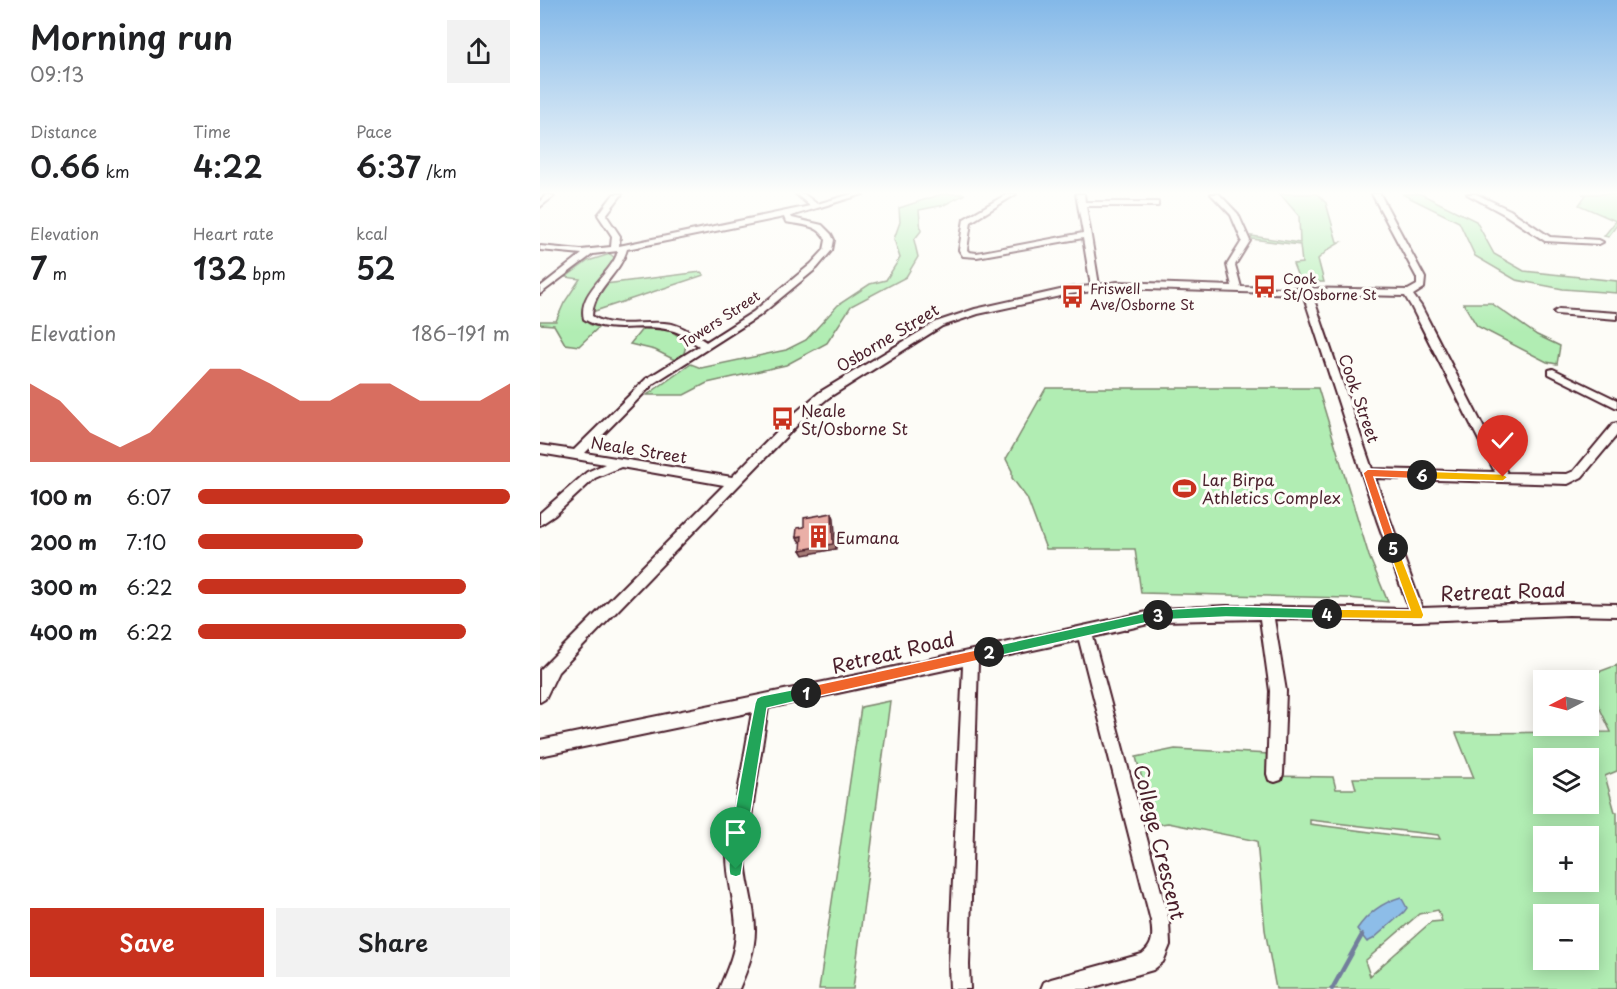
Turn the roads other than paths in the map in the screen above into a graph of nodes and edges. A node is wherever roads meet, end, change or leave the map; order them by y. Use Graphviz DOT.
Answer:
graph roads {
  1 [pos="617,240"];
  2 [pos="658,240"];
  3 [pos="830,240"];
  4 [pos="964,240"];
  5 [pos="1059,240"];
  6 [pos="1088,240"];
  7 [pos="1246,240"];
  8 [pos="1401,240"];
  9 [pos="1545,240"];
  10 [pos="1599,242"];
  11 [pos="540,248"];
  12 [pos="619,248"];
  13 [pos="590,252"];
  14 [pos="1095,286"];
  15 [pos="1236,289"];
  16 [pos="540,291"];
  17 [pos="1307,292"];
  18 [pos="1407,293"];
  19 [pos="1559,312"];
  20 [pos="1617,316"];
  21 [pos="706,346"];
  22 [pos="1552,372"];
  23 [pos="1617,404"];
  24 [pos="1617,427"];
  25 [pos="540,449"];
  26 [pos="580,456"];
  27 [pos="621,463"];
  28 [pos="1368,473"];
  29 [pos="1503,477"];
  30 [pos="733,482"];
  31 [pos="573,489"];
  32 [pos="540,520"];
  33 [pos="1617,610"];
  34 [pos="1266,612"];
  35 [pos="1418,615"];
  36 [pos="1084,631"];
  37 [pos="971,656"];
  38 [pos="555,664"];
  39 [pos="540,680"];
  40 [pos="540,694"];
  41 [pos="761,703"];
  42 [pos="540,748"];
  43 [pos="1275,774"];
  44 [pos="729,989"];
  45 [pos="960,989"];
  46 [pos="1051,989"];
  1 -- 12 [label="street"];
  2 -- 12 [label="street"];
  3 -- 21 [label="street, Towers Street"];
  4 -- 5 [label="street"];
  6 -- 14 [label="street"];
  7 -- 15 [label="street"];
  8 -- 18 [label="street"];
  9 -- 10 [label="street"];
  11 -- 13 [label="street"];
  12 -- 13 [label="street"];
  12 -- 21 [label="street"];
  13 -- 16 [label="street"];
  14 -- 15 [label="street, Osborne Street"];
  14 -- 30 [label="street, Osborne Street"];
  15 -- 17 [label="street, Osborne Street"];
  17 -- 18 [label="street, Osborne Street"];
  17 -- 28 [label="street, Cook Street"];
  18 -- 29 [label="street"];
  19 -- 20 [label="street"];
  21 -- 26 [label="street, Towers Street"];
  22 -- 23 [label="street"];
  24 -- 29 [label="street"];
  25 -- 26 [label="street, Neale Street"];
  26 -- 27 [label="street, Neale Street"];
  26 -- 31 [label="street"];
  27 -- 30 [label="street, Neale Street"];
  27 -- 31 [label="street"];
  28 -- 29 [label="street"];
  28 -- 35 [label="street, Cook Street"];
  30 -- 38 [label="street, Osborne Street"];
  31 -- 32 [label="street"];
  33 -- 35 [label="street, Retreat Road"];
  34 -- 35 [label="street, Retreat Road"];
  34 -- 36 [label="street, Retreat Road"];
  34 -- 43 [label="street"];
  36 -- 37 [label="street, Retreat Road"];
  36 -- 46 [label="street, College Crescent"];
  37 -- 41 [label="street, Retreat Road"];
  37 -- 45 [label="street"];
  38 -- 39 [label="street, Osborne Street"];
  38 -- 40 [label="street, Osborne Street"];
  41 -- 42 [label="street, Retreat Road"];
  41 -- 44 [label="street"];
}
